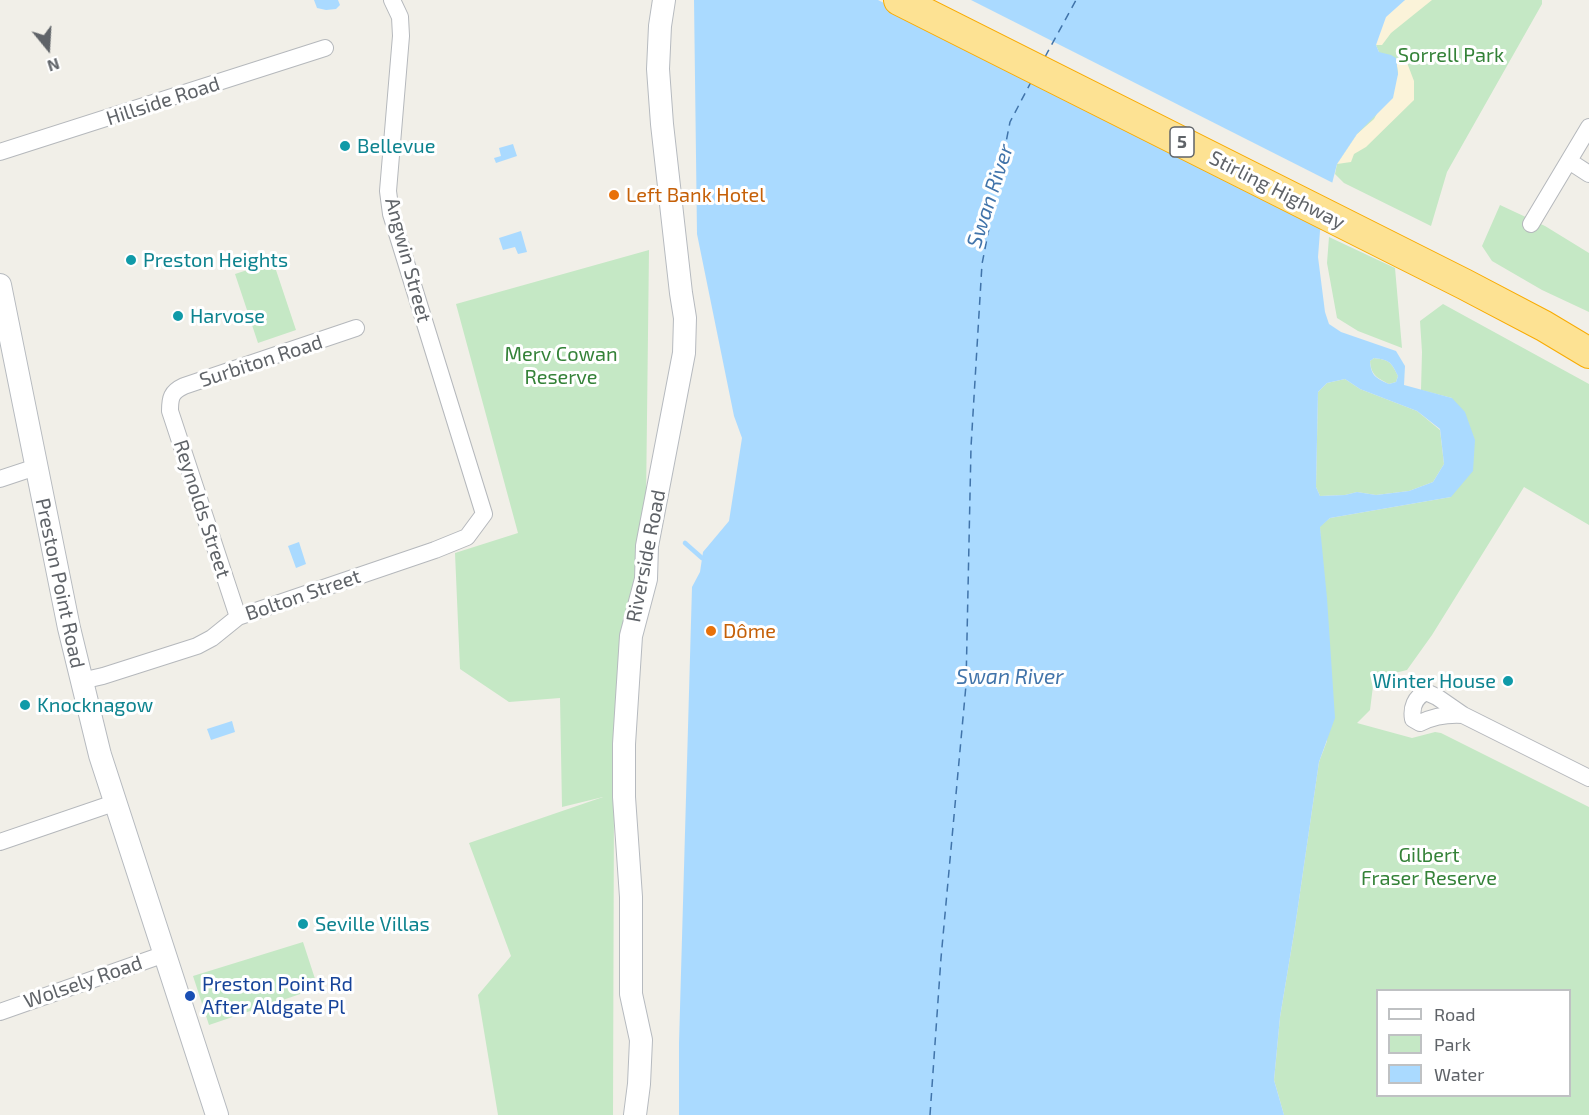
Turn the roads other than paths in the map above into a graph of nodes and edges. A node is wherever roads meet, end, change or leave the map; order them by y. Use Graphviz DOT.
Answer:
graph roads {
  1 [pos="392,0"];
  2 [pos="652,0"];
  3 [pos="664,0"];
  4 [pos="899,0"];
  5 [pos="934,0"];
  6 [pos="325,48"];
  7 [pos="1589,127"];
  8 [pos="0,152"];
  9 [pos="1569,161"];
  10 [pos="1589,174"];
  11 [pos="1531,224"];
  12 [pos="1468,277"];
  13 [pos="0,285"];
  14 [pos="356,328"];
  15 [pos="1589,328"];
  16 [pos="1589,352"];
  17 [pos="170,400"];
  18 [pos="36,467"];
  19 [pos="0,479"];
  20 [pos="484,514"];
  21 [pos="238,617"];
  22 [pos="81,681"];
  23 [pos="1463,715"];
  24 [pos="1589,778"];
  25 [pos="114,803"];
  26 [pos="0,842"];
  27 [pos="165,954"];
  28 [pos="0,1011"];
  29 [pos="217,1115"];
  30 [pos="627,1115"];
  31 [pos="635,1115"];
  1 -- 20 [label="street, Angwin Street"];
  2 -- 30 [label="street, Riverside Road"];
  3 -- 31 [label="street, Riverside Road"];
  4 -- 12 [label="highway, Stirling Highway / 5"];
  5 -- 12 [label="highway, Stirling Highway / 5"];
  6 -- 8 [label="street, Hillside Road"];
  7 -- 9 [label="street"];
  9 -- 10 [label="street"];
  9 -- 11 [label="street"];
  12 -- 15 [label="highway, Stirling Highway / 5"];
  12 -- 16 [label="highway, Stirling Highway / 5"];
  13 -- 18 [label="street, Preston Point Road"];
  14 -- 17 [label="street, Surbiton Road"];
  17 -- 21 [label="street, Reynolds Street"];
  18 -- 19 [label="street"];
  18 -- 22 [label="street, Preston Point Road"];
  20 -- 21 [label="street, Bolton Street"];
  21 -- 22 [label="street, Bolton Street"];
  22 -- 25 [label="street, Preston Point Road"];
  23 -- 24 [label="street"];
  25 -- 26 [label="street"];
  25 -- 27 [label="street, Preston Point Road"];
  27 -- 28 [label="street, Wolsely Road"];
  27 -- 29 [label="street, Preston Point Road"];
}
